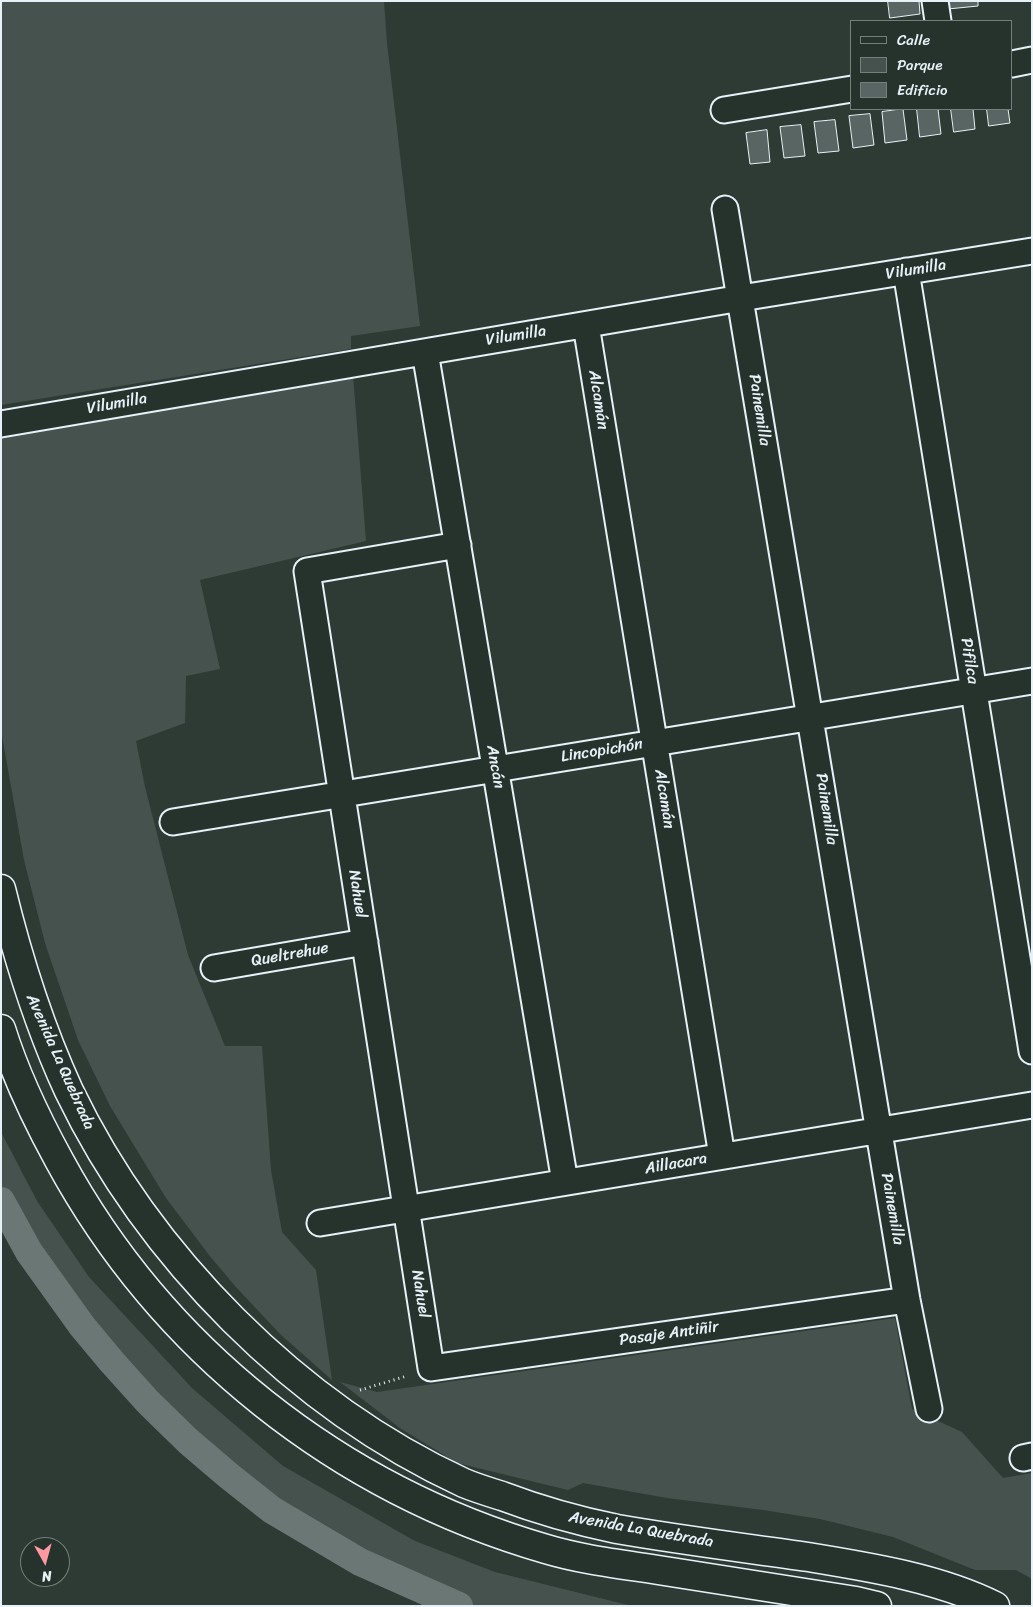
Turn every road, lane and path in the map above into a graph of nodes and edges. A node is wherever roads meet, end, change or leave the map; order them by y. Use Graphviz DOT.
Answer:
graph roads {
  1 [pos="935,1"];
  2 [pos="938,20"];
  3 [pos="1032,60"];
  4 [pos="1013,64"];
  5 [pos="850,90"];
  6 [pos="724,110"];
  7 [pos="725,209"];
  8 [pos="1032,251"];
  9 [pos="906,271"];
  10 [pos="741,298"];
  11 [pos="586,325"];
  12 [pos="425,352"];
  13 [pos="1,424"];
  14 [pos="458,545"];
  15 [pos="1032,680"];
  16 [pos="974,690"];
  17 [pos="810,717"];
  18 [pos="655,742"];
  19 [pos="496,769"];
  20 [pos="341,794"];
  21 [pos="172,822"];
  22 [pos="1,889"];
  23 [pos="365,942"];
  24 [pos="214,968"];
  25 [pos="1,1029"];
  26 [pos="1032,1051"];
  27 [pos="1032,1105"];
  28 [pos="879,1130"];
  29 [pos="722,1156"];
  30 [pos="565,1182"];
  31 [pos="406,1208"];
  32 [pos="320,1223"];
  33 [pos="908,1300"];
  34 [pos="431,1368"];
  35 [pos="328,1400"];
  36 [pos="928,1409"];
  37 [pos="877,1606"];
  38 [pos="995,1606"];
  1 -- 2 [label="street"];
  3 -- 4 [label="street"];
  5 -- 6 [label="street"];
  7 -- 10 [label="street, Painemilla"];
  8 -- 9 [label="street, Vilumilla"];
  9 -- 10 [label="street, Vilumilla"];
  9 -- 16 [label="street, Pifilca"];
  10 -- 11 [label="street, Vilumilla"];
  10 -- 17 [label="street, Painemilla"];
  11 -- 12 [label="street, Vilumilla"];
  11 -- 18 [label="street, Alcamán"];
  12 -- 13 [label="street, Vilumilla"];
  12 -- 14 [label="street, Ancán"];
  14 -- 19 [label="street, Ancán"];
  14 -- 20 [label="street, Nahuel"];
  15 -- 16 [label="street, Lincopichón"];
  16 -- 17 [label="street, Lincopichón"];
  16 -- 26 [label="street, Pifilca"];
  17 -- 18 [label="street, Lincopichón"];
  17 -- 28 [label="street, Painemilla"];
  18 -- 19 [label="street, Lincopichón"];
  18 -- 29 [label="street, Alcamán"];
  19 -- 20 [label="street, Lincopichón"];
  19 -- 30 [label="street, Ancán"];
  20 -- 21 [label="street, Lincopichón"];
  20 -- 23 [label="street, Nahuel"];
  22 -- 35 [label="main road, Avenida La Quebrada"];
  23 -- 24 [label="street, Queltrehue"];
  23 -- 31 [label="street, Nahuel"];
  25 -- 37 [label="main road"];
  27 -- 28 [label="street, Aillacara"];
  28 -- 29 [label="street, Aillacara"];
  28 -- 33 [label="street, Painemilla"];
  29 -- 30 [label="street, Aillacara"];
  30 -- 31 [label="street, Aillacara"];
  31 -- 32 [label="street, Aillacara"];
  31 -- 34 [label="street, Nahuel"];
  33 -- 34 [label="street, Pasaje Antiñir"];
  33 -- 36 [label="street, Painemilla"];
  34 -- 35 [label="path"];
  35 -- 38 [label="main road, Avenida La Quebrada"];
}
